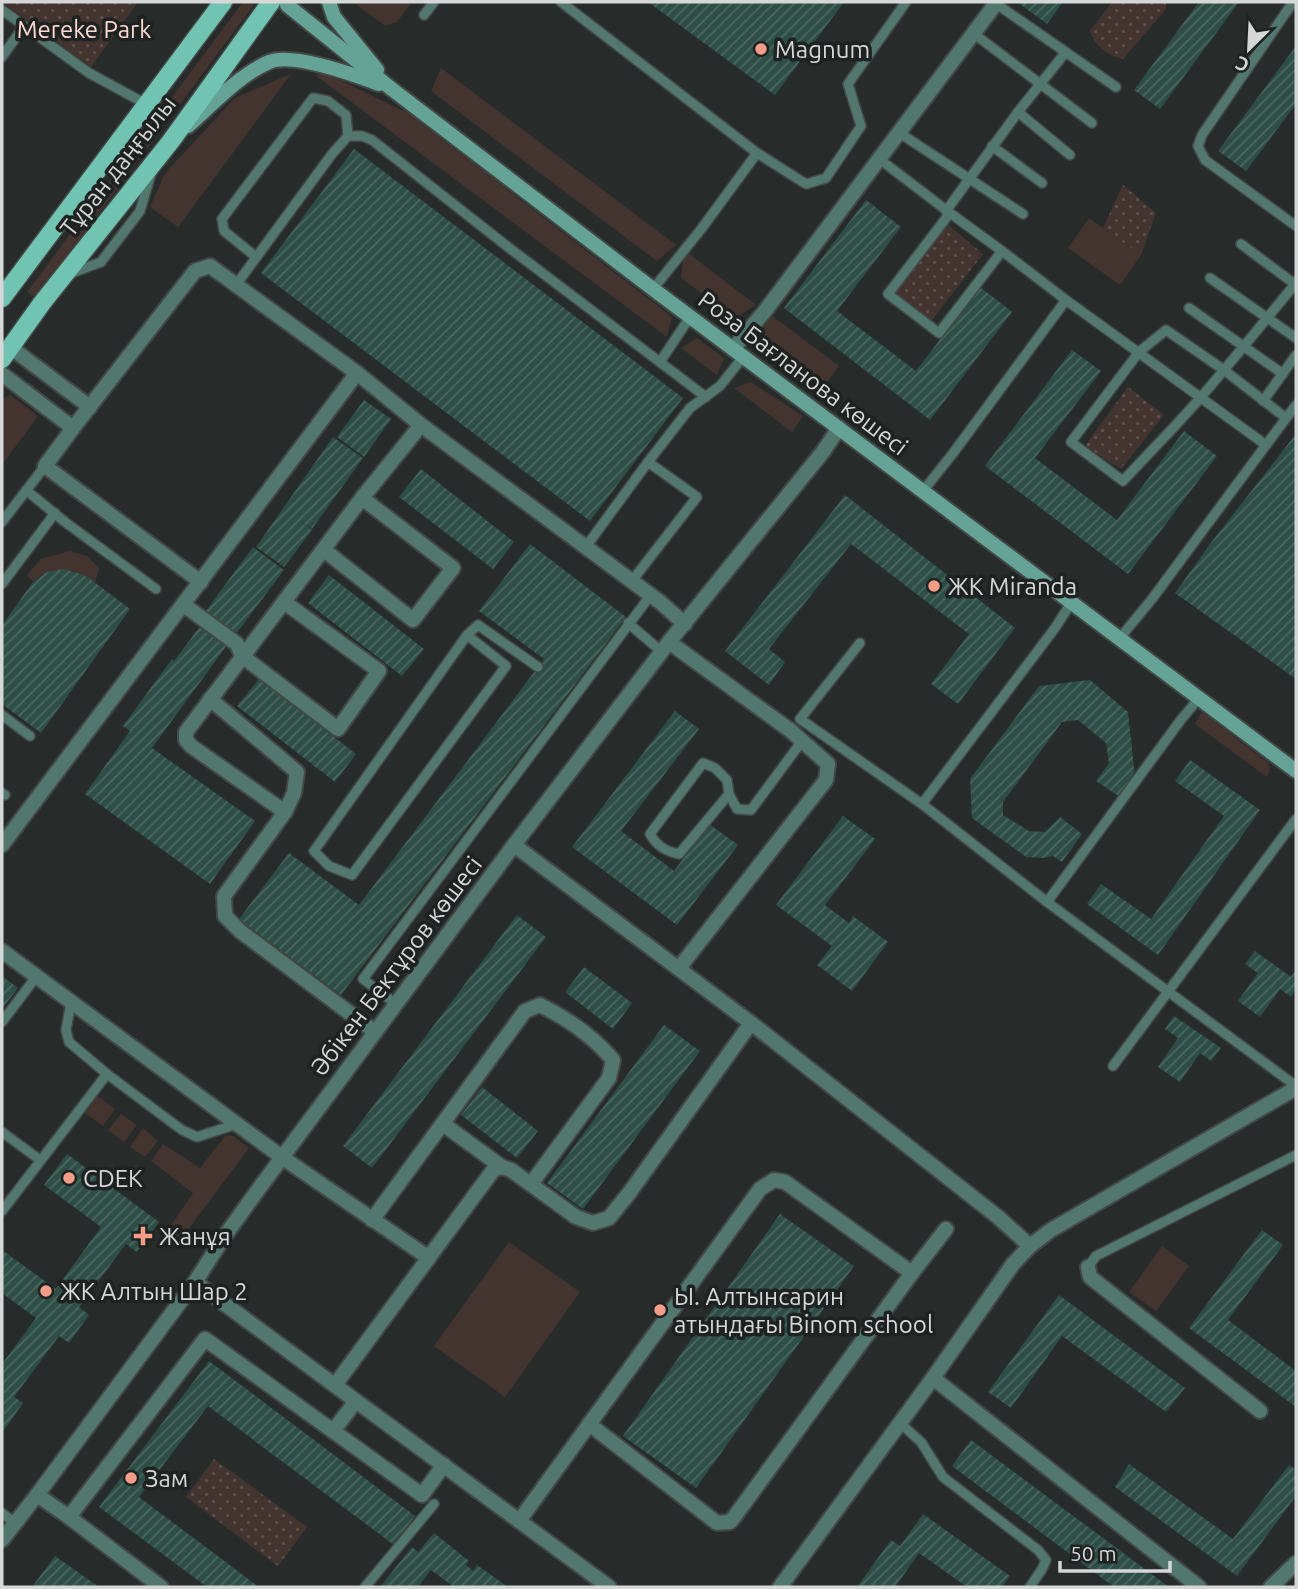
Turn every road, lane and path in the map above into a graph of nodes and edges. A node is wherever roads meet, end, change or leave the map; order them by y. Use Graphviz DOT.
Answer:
graph roads {
  1 [pos="223,2"];
  2 [pos="329,2"];
  3 [pos="433,2"];
  4 [pos="561,2"];
  5 [pos="906,2"];
  6 [pos="996,2"];
  7 [pos="1293,2"];
  8 [pos="279,3"];
  9 [pos="2,10"];
  10 [pos="424,15"];
  11 [pos="24,26"];
  12 [pos="973,33"];
  13 [pos="1065,53"];
  14 [pos="2,57"];
  15 [pos="1040,82"];
  16 [pos="1116,87"];
  17 [pos="393,90"];
  18 [pos="146,104"];
  19 [pos="1018,112"];
  20 [pos="1092,123"];
  21 [pos="898,132"];
  22 [pos="348,136"];
  23 [pos="171,141"];
  24 [pos="992,146"];
  25 [pos="757,153"];
  26 [pos="1070,155"];
  27 [pos="878,158"];
  28 [pos="970,179"];
  29 [pos="1042,183"];
  30 [pos="948,212"];
  31 [pos="1023,214"];
  32 [pos="1296,226"];
  33 [pos="1241,244"];
  34 [pos="1002,251"];
  35 [pos="256,257"];
  36 [pos="1210,278"];
  37 [pos="1296,283"];
  38 [pos="236,285"];
  39 [pos="653,289"];
  40 [pos="2,298"];
  41 [pos="1066,300"];
  42 [pos="1189,308"];
  43 [pos="691,317"];
  44 [pos="1268,318"];
  45 [pos="1296,338"];
  46 [pos="1244,346"];
  47 [pos="5,349"];
  48 [pos="1139,352"];
  49 [pos="738,353"];
  50 [pos="1296,355"];
  51 [pos="660,362"];
  52 [pos="1224,370"];
  53 [pos="357,373"];
  54 [pos="2,374"];
  55 [pos="1283,374"];
  56 [pos="706,397"];
  57 [pos="1200,399"];
  58 [pos="1263,401"];
  59 [pos="1296,405"];
  60 [pos="90,407"];
  61 [pos="1286,418"];
  62 [pos="421,425"];
  63 [pos="73,428"];
  64 [pos="839,429"];
  65 [pos="1266,445"];
  66 [pos="648,462"];
  67 [pos="45,466"];
  68 [pos="26,490"];
  69 [pos="923,491"];
  70 [pos="362,498"];
  71 [pos="55,513"];
  72 [pos="2,522"];
  73 [pos="586,548"];
  74 [pos="324,550"];
  75 [pos="201,582"];
  76 [pos="631,582"];
  77 [pos="2,584"];
  78 [pos="156,589"];
  79 [pos="650,596"];
  80 [pos="284,602"];
  81 [pos="1071,603"];
  82 [pos="184,605"];
  83 [pos="628,623"];
  84 [pos="685,624"];
  85 [pos="467,635"];
  86 [pos="1119,639"];
  87 [pos="860,643"];
  88 [pos="665,647"];
  89 [pos="243,656"];
  90 [pos="538,667"];
  91 [pos="1199,698"];
  92 [pos="210,699"];
  93 [pos="2,715"];
  94 [pos="800,719"];
  95 [pos="30,736"];
  96 [pos="797,736"];
  97 [pos="1296,771"];
  98 [pos="729,794"];
  99 [pos="922,804"];
  100 [pos="285,812"];
  101 [pos="1296,819"];
  102 [pos="2,845"];
  103 [pos="514,845"];
  104 [pos="1047,902"];
  105 [pos="2,951"];
  106 [pos="678,968"];
  107 [pos="36,977"];
  108 [pos="1168,992"];
  109 [pos="71,1002"];
  110 [pos="396,1004"];
  111 [pos="2,1022"];
  112 [pos="751,1023"];
  113 [pos="375,1032"];
  114 [pos="1113,1066"];
  115 [pos="107,1073"];
  116 [pos="1296,1087"];
  117 [pos="237,1124"];
  118 [pos="443,1124"];
  119 [pos="2,1132"];
  120 [pos="1296,1155"];
  121 [pos="283,1158"];
  122 [pos="40,1160"];
  123 [pos="502,1167"];
  124 [pos="531,1184"];
  125 [pos="2,1211"];
  126 [pos="372,1220"];
  127 [pos="946,1229"];
  128 [pos="1030,1246"];
  129 [pos="429,1258"];
  130 [pos="1088,1266"];
  131 [pos="912,1273"];
  132 [pos="195,1282"];
  133 [pos="933,1378"];
  134 [pos="335,1385"];
  135 [pos="356,1401"];
  136 [pos="1260,1411"];
  137 [pos="900,1423"];
  138 [pos="589,1424"];
  139 [pos="333,1431"];
  140 [pos="444,1465"];
  141 [pos="37,1495"];
  142 [pos="434,1504"];
  143 [pos="2,1513"];
  144 [pos="69,1517"];
  145 [pos="519,1521"];
  146 [pos="15,1523"];
  147 [pos="2,1539"];
  148 [pos="1296,1563"];
  149 [pos="161,1587"];
  150 [pos="365,1587"];
  151 [pos="609,1587"];
  152 [pos="780,1587"];
  153 [pos="1030,1587"];
  154 [pos="1199,1587"];
  155 [pos="1271,1587"];
  1 -- 18 [label="main road, Тұран даңғылы"];
  2 -- 17 [label="street"];
  3 -- 10 [label="lane"];
  4 -- 25 [label="lane"];
  5 -- 25 [label="lane"];
  6 -- 12 [label="street"];
  6 -- 13 [label="lane"];
  7 -- 32 [label="lane"];
  8 -- 17 [label="street, Роза Бағланова көшесі"];
  8 -- 23 [label="main road, Тұран даңғылы"];
  9 -- 11 [label="lane"];
  11 -- 14 [label="lane"];
  11 -- 18 [label="lane"];
  12 -- 15 [label="lane"];
  12 -- 21 [label="street"];
  13 -- 15 [label="lane"];
  13 -- 16 [label="lane"];
  15 -- 19 [label="lane"];
  15 -- 20 [label="lane"];
  17 -- 23 [label="street"];
  17 -- 39 [label="street, Роза Бағланова көшесі"];
  18 -- 40 [label="main road, Тұран даңғылы"];
  19 -- 24 [label="lane"];
  19 -- 26 [label="lane"];
  21 -- 27 [label="street"];
  21 -- 28 [label="lane"];
  22 -- 35 [label="lane"];
  22 -- 35 [label="lane"];
  22 -- 51 [label="lane"];
  23 -- 47 [label="main road, Тұран даңғылы"];
  24 -- 28 [label="lane"];
  24 -- 29 [label="lane"];
  25 -- 39 [label="lane"];
  27 -- 30 [label="lane"];
  27 -- 49 [label="street"];
  28 -- 30 [label="lane"];
  28 -- 31 [label="lane"];
  30 -- 34 [label="lane"];
  30 -- 34 [label="lane"];
  33 -- 37 [label="lane"];
  34 -- 41 [label="lane"];
  35 -- 38 [label="lane"];
  36 -- 44 [label="lane"];
  37 -- 44 [label="lane"];
  38 -- 53 [label="street"];
  38 -- 60 [label="street"];
  39 -- 43 [label="street, Роза Бағланова көшесі"];
  41 -- 48 [label="lane"];
  41 -- 69 [label="lane"];
  42 -- 46 [label="lane"];
  43 -- 49 [label="street, Роза Бағланова көшесі"];
  43 -- 51 [label="lane"];
  44 -- 45 [label="lane"];
  44 -- 46 [label="lane"];
  46 -- 52 [label="lane"];
  46 -- 55 [label="lane"];
  47 -- 60 [label="street"];
  48 -- 52 [label="lane"];
  48 -- 57 [label="lane"];
  48 -- 57 [label="lane"];
  49 -- 56 [label="lane"];
  49 -- 64 [label="street, Роза Бағланова көшесі"];
  50 -- 55 [label="lane"];
  51 -- 56 [label="lane"];
  52 -- 57 [label="lane"];
  52 -- 58 [label="lane"];
  53 -- 62 [label="street"];
  53 -- 75 [label="street"];
  54 -- 63 [label="street"];
  55 -- 58 [label="lane"];
  56 -- 66 [label="lane"];
  57 -- 65 [label="lane"];
  58 -- 61 [label="lane"];
  59 -- 61 [label="lane"];
  60 -- 63 [label="street"];
  61 -- 65 [label="lane"];
  62 -- 70 [label="street"];
  62 -- 73 [label="street"];
  63 -- 67 [label="street"];
  64 -- 69 [label="street, Роза Бағланова көшесі"];
  64 -- 84 [label="street, Әбікен Бектұров көшесі"];
  65 -- 86 [label="lane"];
  66 -- 73 [label="lane"];
  66 -- 76 [label="lane"];
  67 -- 68 [label="lane"];
  67 -- 75 [label="street"];
  68 -- 71 [label="lane"];
  68 -- 72 [label="lane"];
  69 -- 81 [label="street, Роза Бағланова көшесі"];
  70 -- 74 [label="street"];
  70 -- 74 [label="street"];
  71 -- 77 [label="lane"];
  71 -- 78 [label="lane"];
  73 -- 76 [label="street"];
  74 -- 80 [label="street"];
  75 -- 82 [label="street"];
  76 -- 79 [label="street"];
  79 -- 83 [label="lane"];
  79 -- 84 [label="street"];
  80 -- 89 [label="street"];
  80 -- 89 [label="street"];
  81 -- 86 [label="street, Роза Бағланова көшесі"];
  81 -- 99 [label="lane"];
  82 -- 89 [label="street"];
  82 -- 102 [label="street"];
  83 -- 88 [label="lane"];
  83 -- 110 [label="lane"];
  84 -- 88 [label="street, Әбікен Бектұров көшесі"];
  85 -- 85 [label="lane"];
  85 -- 90 [label="lane"];
  86 -- 91 [label="street, Роза Бағланова көшесі"];
  87 -- 94 [label="lane"];
  88 -- 96 [label="street"];
  88 -- 103 [label="street, Әбікен Бектұров көшесі"];
  89 -- 92 [label="street"];
  91 -- 97 [label="street, Роза Бағланова көшесі"];
  91 -- 104 [label="lane"];
  92 -- 100 [label="street"];
  92 -- 100 [label="street"];
  93 -- 95 [label="lane"];
  94 -- 96 [label="lane"];
  94 -- 99 [label="lane"];
  96 -- 98 [label="lane"];
  96 -- 106 [label="street"];
  98 -- 98 [label="lane"];
  99 -- 104 [label="lane"];
  100 -- 113 [label="street"];
  101 -- 108 [label="lane"];
  103 -- 106 [label="street"];
  103 -- 110 [label="street, Әбікен Бектұров көшесі"];
  104 -- 108 [label="lane"];
  105 -- 107 [label="street"];
  106 -- 112 [label="street"];
  107 -- 109 [label="street"];
  107 -- 111 [label="lane"];
  108 -- 114 [label="lane"];
  108 -- 116 [label="lane"];
  109 -- 115 [label="lane"];
  109 -- 117 [label="street"];
  110 -- 113 [label="street, Әбікен Бектұров көшесі"];
  112 -- 124 [label="street"];
  112 -- 128 [label="street"];
  113 -- 121 [label="street, Әбікен Бектұров көшесі"];
  115 -- 117 [label="lane"];
  115 -- 122 [label="lane"];
  116 -- 128 [label="street"];
  117 -- 121 [label="street"];
  118 -- 123 [label="street"];
  118 -- 124 [label="street"];
  118 -- 126 [label="street"];
  119 -- 122 [label="lane"];
  120 -- 130 [label="lane"];
  121 -- 126 [label="street"];
  121 -- 132 [label="street, Әбікен Бектұров көшесі"];
  122 -- 125 [label="lane"];
  123 -- 124 [label="street"];
  123 -- 129 [label="street"];
  126 -- 129 [label="street"];
  127 -- 131 [label="street"];
  128 -- 133 [label="street"];
  129 -- 134 [label="street"];
  130 -- 136 [label="street"];
  131 -- 138 [label="street"];
  131 -- 138 [label="street"];
  132 -- 134 [label="street"];
  132 -- 141 [label="street, Әбікен Бектұров көшесі"];
  133 -- 137 [label="street"];
  133 -- 154 [label="street"];
  134 -- 135 [label="street"];
  135 -- 139 [label="street"];
  135 -- 140 [label="street"];
  137 -- 152 [label="street"];
  137 -- 153 [label="lane"];
  138 -- 145 [label="street"];
  139 -- 140 [label="street"];
  139 -- 144 [label="street"];
  140 -- 145 [label="street"];
  141 -- 144 [label="street"];
  141 -- 146 [label="street, Әбікен Бектұров көшесі"];
  142 -- 150 [label="lane"];
  143 -- 146 [label="lane"];
  144 -- 149 [label="street"];
  145 -- 151 [label="street"];
  146 -- 147 [label="street, Әбікен Бектұров көшесі"];
  148 -- 155 [label="street"];
}
